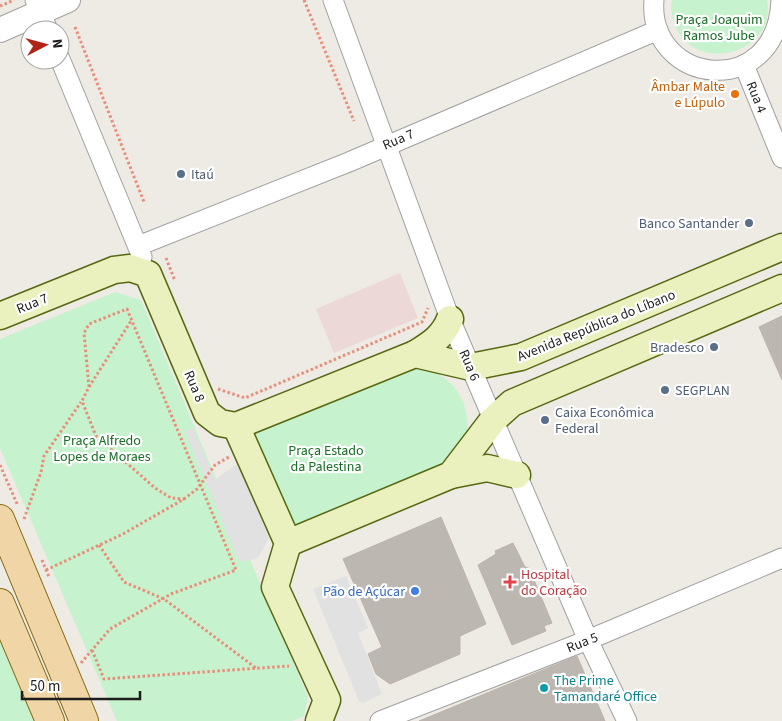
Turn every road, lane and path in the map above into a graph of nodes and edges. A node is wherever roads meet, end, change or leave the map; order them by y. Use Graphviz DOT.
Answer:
graph roads {
  1 [pos="14,0"];
  2 [pos="68,0"];
  3 [pos="304,0"];
  4 [pos="333,0"];
  5 [pos="654,0"];
  6 [pos="781,0"];
  7 [pos="0,6"];
  8 [pos="41,14"];
  9 [pos="75,27"];
  10 [pos="0,30"];
  11 [pos="658,30"];
  12 [pos="744,65"];
  13 [pos="65,70"];
  14 [pos="354,121"];
  15 [pos="387,143"];
  16 [pos="782,158"];
  17 [pos="144,202"];
  18 [pos="138,246"];
  19 [pos="782,247"];
  20 [pos="157,266"];
  21 [pos="177,284"];
  22 [pos="782,288"];
  23 [pos="440,311"];
  24 [pos="0,316"];
  25 [pos="132,320"];
  26 [pos="415,354"];
  27 [pos="471,366"];
  28 [pos="215,380"];
  29 [pos="90,387"];
  30 [pos="82,401"];
  31 [pos="493,420"];
  32 [pos="241,436"];
  33 [pos="0,465"];
  34 [pos="451,475"];
  35 [pos="517,475"];
  36 [pos="200,485"];
  37 [pos="184,499"];
  38 [pos="12,519"];
  39 [pos="28,528"];
  40 [pos="288,543"];
  41 [pos="99,545"];
  42 [pos="39,553"];
  43 [pos="782,558"];
  44 [pos="46,570"];
  45 [pos="50,579"];
  46 [pos="164,599"];
  47 [pos="0,603"];
  48 [pos="588,640"];
  49 [pos="92,650"];
  50 [pos="78,654"];
  51 [pos="310,664"];
  52 [pos="256,668"];
  53 [pos="328,714"];
  54 [pos="50,721"];
  55 [pos="84,721"];
  56 [pos="380,721"];
  57 [pos="627,721"];
  1 -- 7 [label="path"];
  2 -- 8 [label="street"];
  3 -- 14 [label="path"];
  4 -- 15 [label="street, Rua 6"];
  5 -- 11 [label="street"];
  6 -- 12 [label="street"];
  8 -- 10 [label="street"];
  9 -- 17 [label="path"];
  11 -- 12 [label="street"];
  11 -- 15 [label="street, Rua 7"];
  12 -- 16 [label="street, Rua 4"];
  13 -- 18 [label="street, Rua 8"];
  15 -- 18 [label="street, Rua 7"];
  15 -- 23 [label="street, Rua 6"];
  18 -- 20 [label="street, Rua 8"];
  19 -- 27 [label="main road, Avenida República do Líbano"];
  20 -- 21 [label="path"];
  20 -- 24 [label="main road, Rua 7"];
  20 -- 32 [label="main road, Rua 8"];
  22 -- 31 [label="main road"];
  23 -- 26 [label="main road"];
  23 -- 27 [label="street, Rua 6"];
  23 -- 28 [label="path"];
  25 -- 29 [label="path"];
  25 -- 29 [label="path"];
  25 -- 36 [label="path"];
  26 -- 27 [label="main road, Avenida República do Líbano"];
  26 -- 32 [label="main road"];
  27 -- 31 [label="street, Rua 6"];
  29 -- 30 [label="path"];
  30 -- 37 [label="path"];
  30 -- 38 [label="path"];
  31 -- 34 [label="main road"];
  31 -- 35 [label="street, Rua 6"];
  32 -- 36 [label="path"];
  32 -- 40 [label="main road"];
  33 -- 38 [label="path"];
  34 -- 35 [label="main road"];
  34 -- 40 [label="main road"];
  35 -- 48 [label="street, Rua 6"];
  36 -- 37 [label="path"];
  36 -- 46 [label="path"];
  37 -- 41 [label="path"];
  38 -- 39 [label="path"];
  38 -- 55 [label="main road"];
  40 -- 51 [label="main road"];
  41 -- 44 [label="path"];
  41 -- 46 [label="path"];
  42 -- 44 [label="path"];
  43 -- 48 [label="street, Rua 5"];
  44 -- 45 [label="path"];
  46 -- 49 [label="path"];
  46 -- 52 [label="path"];
  47 -- 54 [label="main road"];
  48 -- 56 [label="street, Rua 5"];
  48 -- 57 [label="street, Rua 6"];
  49 -- 50 [label="path"];
  49 -- 52 [label="path"];
  51 -- 52 [label="path"];
  51 -- 53 [label="main road"];
}
